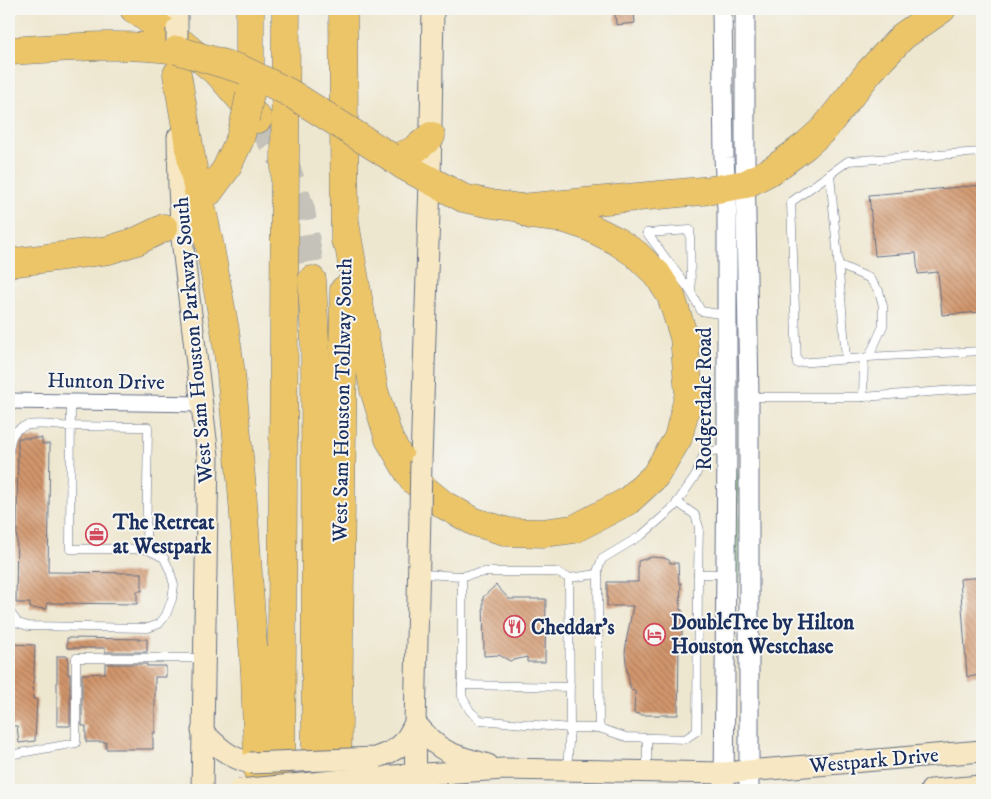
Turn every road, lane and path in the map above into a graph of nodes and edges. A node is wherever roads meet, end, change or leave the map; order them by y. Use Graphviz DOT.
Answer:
graph roads {
  1 [pos="134,9"];
  2 [pos="250,9"];
  3 [pos="286,9"];
  4 [pos="343,9"];
  5 [pos="433,9"];
  6 [pos="722,9"];
  7 [pos="744,9"];
  8 [pos="942,9"];
  9 [pos="174,46"];
  10 [pos="9,51"];
  11 [pos="251,111"];
  12 [pos="431,136"];
  13 [pos="982,152"];
  14 [pos="399,160"];
  15 [pos="830,174"];
  16 [pos="430,181"];
  17 [pos="736,186"];
  18 [pos="208,192"];
  19 [pos="521,208"];
  20 [pos="345,223"];
  21 [pos="164,228"];
  22 [pos="9,263"];
  23 [pos="839,265"];
  24 [pos="312,280"];
  25 [pos="690,292"];
  26 [pos="727,314"];
  27 [pos="982,351"];
  28 [pos="867,357"];
  29 [pos="846,359"];
  30 [pos="982,388"];
  31 [pos="727,396"];
  32 [pos="749,397"];
  33 [pos="863,397"];
  34 [pos="9,401"];
  35 [pos="71,402"];
  36 [pos="202,404"];
  37 [pos="71,426"];
  38 [pos="727,448"];
  39 [pos="9,452"];
  40 [pos="678,502"];
  41 [pos="146,549"];
  42 [pos="419,574"];
  43 [pos="598,574"];
  44 [pos="698,574"];
  45 [pos="726,574"];
  46 [pos="462,576"];
  47 [pos="569,578"];
  48 [pos="9,611"];
  49 [pos="205,658"];
  50 [pos="462,685"];
  51 [pos="570,687"];
  52 [pos="415,723"];
  53 [pos="570,728"];
  54 [pos="599,728"];
  55 [pos="202,731"];
  56 [pos="647,738"];
  57 [pos="982,751"];
  58 [pos="9,755"];
  59 [pos="504,769"];
  60 [pos="566,770"];
  61 [pos="647,772"];
  62 [pos="749,780"];
  63 [pos="724,781"];
  64 [pos="416,782"];
  65 [pos="982,786"];
  66 [pos="202,790"];
  67 [pos="226,790"];
  68 [pos="239,790"];
  69 [pos="259,790"];
  70 [pos="281,790"];
  71 [pos="316,790"];
  72 [pos="337,790"];
  73 [pos="931,790"];
  1 -- 11 [label="highway"];
  2 -- 11 [label="highway"];
  3 -- 70 [label="highway"];
  4 -- 20 [label="highway, West Sam Houston Tollway South"];
  5 -- 12 [label="main road"];
  6 -- 17 [label="street, Rodgerdale Road"];
  7 -- 17 [label="street, Rodgerdale Road"];
  8 -- 17 [label="highway"];
  9 -- 10 [label="highway"];
  9 -- 14 [label="highway, bridge"];
  9 -- 36 [label="main road, West Sam Houston Parkway South"];
  9 -- 69 [label="highway"];
  11 -- 18 [label="highway"];
  12 -- 14 [label="highway"];
  12 -- 16 [label="main road"];
  13 -- 15 [label="lane"];
  14 -- 16 [label="highway"];
  15 -- 23 [label="lane"];
  15 -- 29 [label="lane"];
  16 -- 19 [label="highway"];
  16 -- 42 [label="main road, bridge"];
  17 -- 19 [label="highway"];
  17 -- 26 [label="street, Rodgerdale Road"];
  17 -- 32 [label="street, Rodgerdale Road"];
  19 -- 20 [label="highway"];
  20 -- 72 [label="highway, West Sam Houston Tollway South"];
  21 -- 22 [label="highway"];
  23 -- 28 [label="lane"];
  23 -- 29 [label="lane"];
  24 -- 71 [label="highway"];
  25 -- 25 [label="lane"];
  25 -- 26 [label="lane"];
  26 -- 31 [label="street, Rodgerdale Road"];
  27 -- 28 [label="lane"];
  28 -- 29 [label="lane"];
  28 -- 33 [label="lane"];
  30 -- 33 [label="lane"];
  31 -- 32 [label="street"];
  31 -- 38 [label="street, Rodgerdale Road"];
  32 -- 33 [label="lane"];
  32 -- 62 [label="street, Rodgerdale Road"];
  34 -- 35 [label="street, Hunton Drive"];
  35 -- 36 [label="street, Hunton Drive"];
  35 -- 37 [label="lane"];
  36 -- 49 [label="main road, West Sam Houston Parkway South"];
  37 -- 39 [label="lane"];
  37 -- 41 [label="lane"];
  37 -- 41 [label="lane"];
  38 -- 40 [label="lane"];
  38 -- 45 [label="street, Rodgerdale Road"];
  40 -- 43 [label="lane"];
  40 -- 44 [label="lane"];
  41 -- 48 [label="lane"];
  42 -- 46 [label="lane"];
  42 -- 52 [label="main road"];
  43 -- 47 [label="lane"];
  43 -- 54 [label="lane"];
  44 -- 45 [label="lane"];
  44 -- 56 [label="lane"];
  45 -- 63 [label="street, Rodgerdale Road"];
  46 -- 47 [label="lane"];
  46 -- 50 [label="lane"];
  47 -- 51 [label="lane"];
  49 -- 55 [label="main road, West Sam Houston Parkway South"];
  49 -- 58 [label="lane"];
  50 -- 51 [label="lane"];
  50 -- 53 [label="lane"];
  51 -- 53 [label="lane"];
  52 -- 55 [label="main road, bridge"];
  52 -- 59 [label="main road"];
  52 -- 64 [label="main road"];
  53 -- 54 [label="lane"];
  53 -- 60 [label="lane"];
  54 -- 56 [label="lane"];
  55 -- 66 [label="main road, West Sam Houston Parkway South"];
  56 -- 61 [label="lane"];
  57 -- 62 [label="main road, Westpark Drive"];
  59 -- 60 [label="main road, Westpark Drive"];
  59 -- 64 [label="main road, Westpark Drive"];
  60 -- 61 [label="main road, Westpark Drive"];
  61 -- 63 [label="main road, Westpark Drive"];
  62 -- 63 [label="main road, Westpark Drive"];
  64 -- 68 [label="main road, Westpark Drive, bridge"];
  65 -- 73 [label="main road, Westpark Drive"];
  67 -- 68 [label="main road, Westpark Drive"];
}
